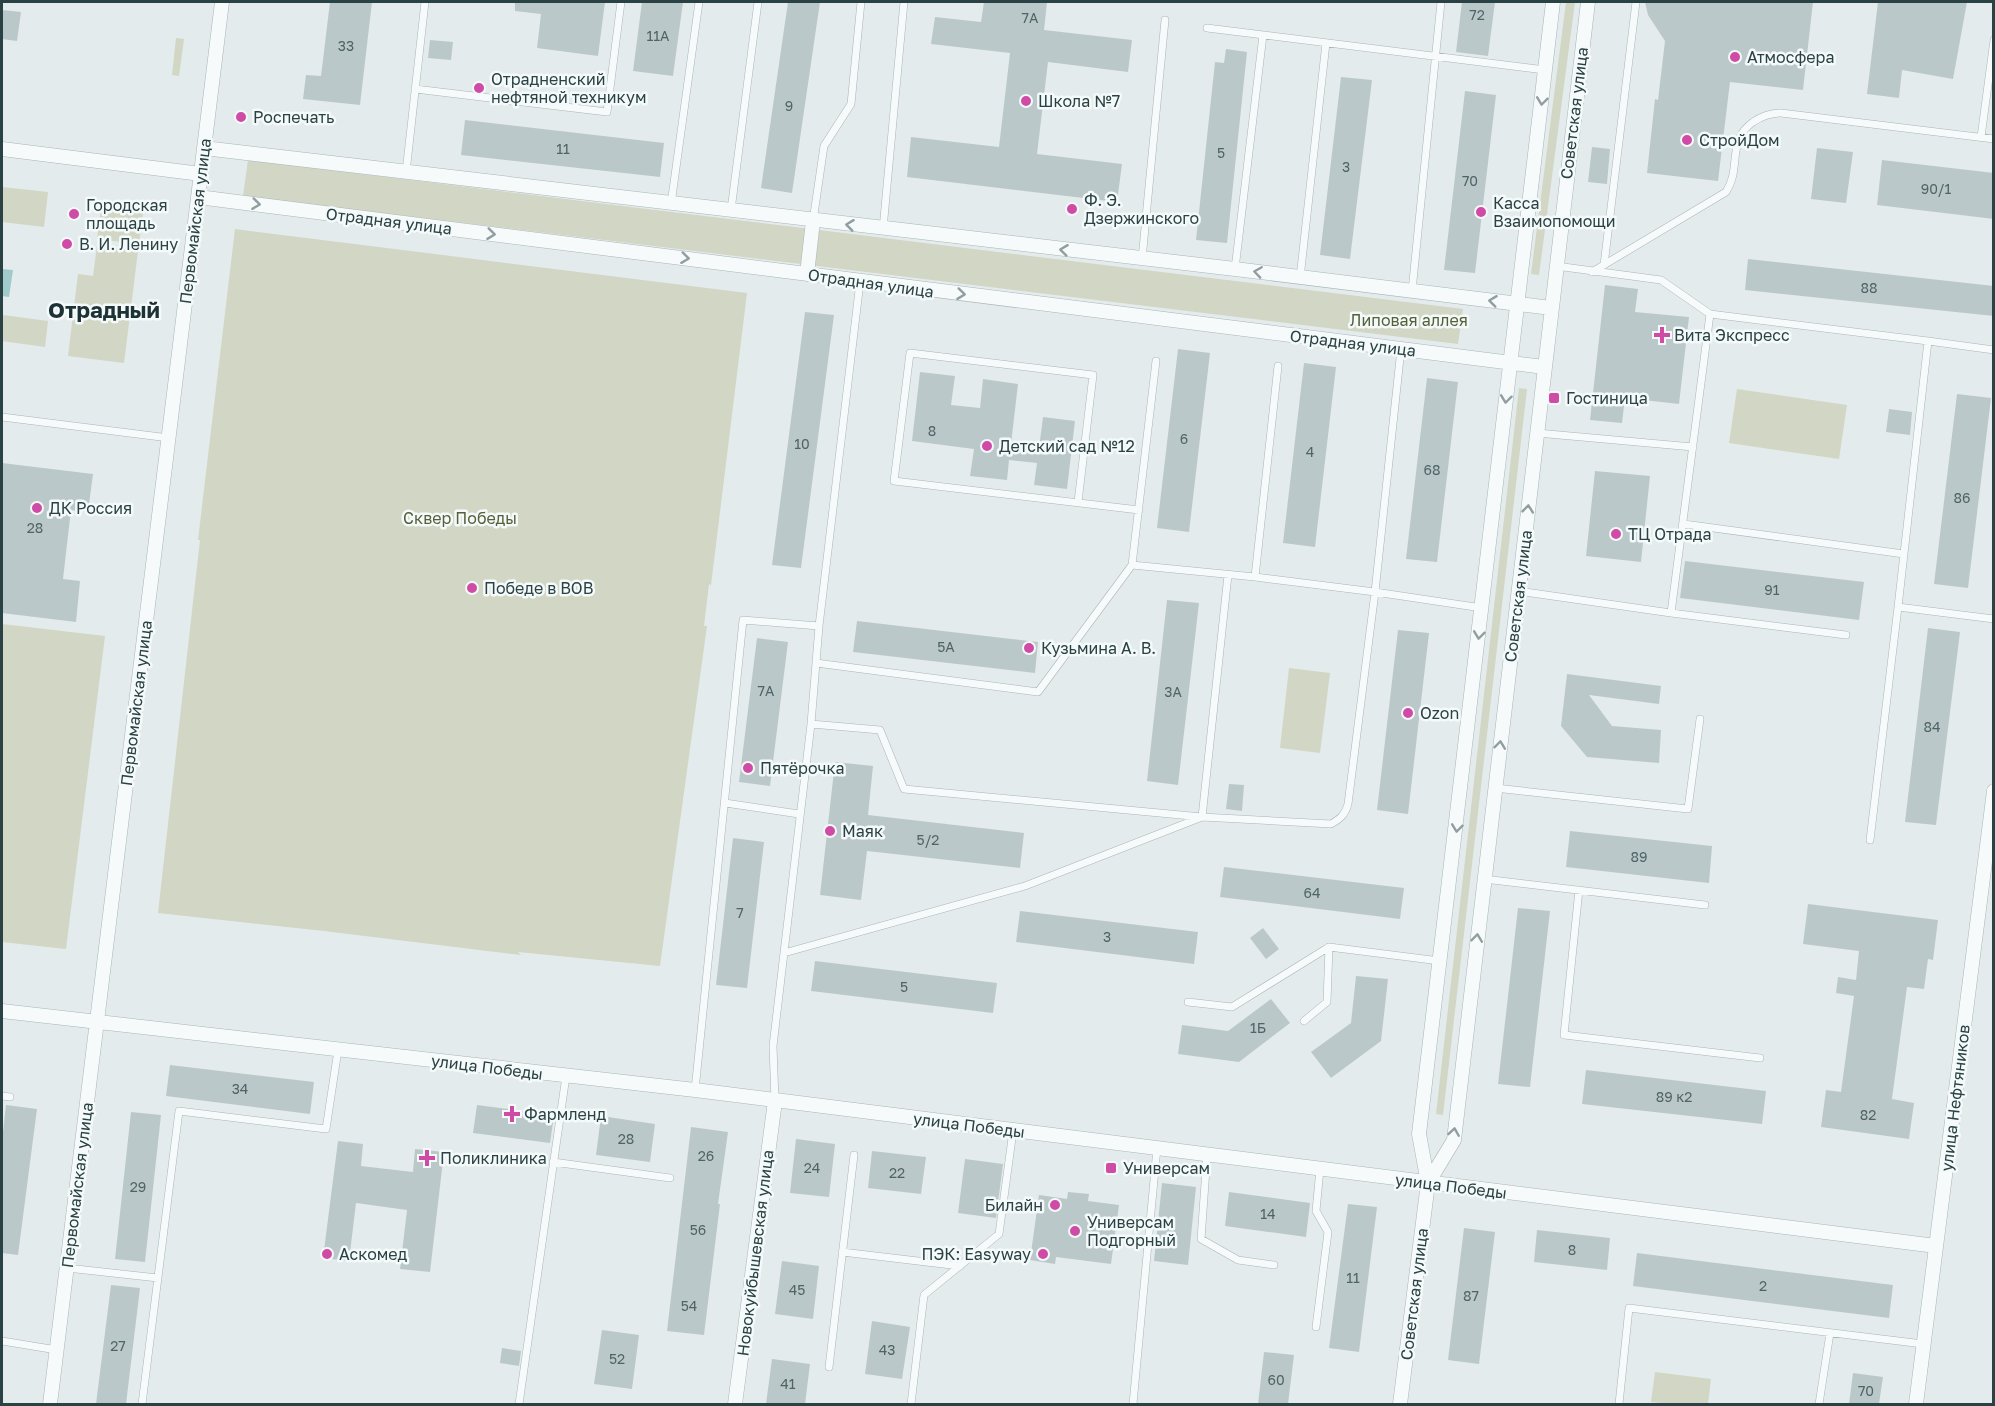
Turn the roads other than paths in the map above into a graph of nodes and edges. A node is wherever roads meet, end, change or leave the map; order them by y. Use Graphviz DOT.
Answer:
graph roads {
  1 [pos="222,2"];
  2 [pos="425,2"];
  3 [pos="621,2"];
  4 [pos="699,2"];
  5 [pos="758,2"];
  6 [pos="861,2"];
  7 [pos="904,2"];
  8 [pos="1441,2"];
  9 [pos="1553,2"];
  10 [pos="1588,2"];
  11 [pos="1636,2"];
  12 [pos="1165,20"];
  13 [pos="1207,28"];
  14 [pos="1263,35"];
  15 [pos="1994,39"];
  16 [pos="1326,43"];
  17 [pos="1436,56"];
  18 [pos="1545,70"];
  19 [pos="415,89"];
  20 [pos="1981,137"];
  21 [pos="1994,139"];
  22 [pos="204,148"];
  23 [pos="2,149"];
  24 [pos="406,172"];
  25 [pos="201,174"];
  26 [pos="198,197"];
  27 [pos="671,204"];
  28 [pos="731,211"];
  29 [pos="813,220"];
  30 [pos="883,229"];
  31 [pos="1142,260"];
  32 [pos="1604,264"];
  33 [pos="1556,267"];
  34 [pos="1235,269"];
  35 [pos="1592,272"];
  36 [pos="807,274"];
  37 [pos="1300,278"];
  38 [pos="860,282"];
  39 [pos="1412,291"];
  40 [pos="1518,304"];
  41 [pos="1551,308"];
  42 [pos="1710,314"];
  43 [pos="1928,341"];
  44 [pos="1401,349"];
  45 [pos="1994,350"];
  46 [pos="1156,361"];
  47 [pos="1510,362"];
  48 [pos="1278,366"];
  49 [pos="1544,367"];
  50 [pos="2,417"];
  51 [pos="1537,433"];
  52 [pos="169,438"];
  53 [pos="1693,447"];
  54 [pos="1078,502"];
  55 [pos="1138,510"];
  56 [pos="1684,524"];
  57 [pos="1904,554"];
  58 [pos="1132,565"];
  59 [pos="1228,575"];
  60 [pos="1255,577"];
  61 [pos="1518,591"];
  62 [pos="1375,592"];
  63 [pos="1898,607"];
  64 [pos="1482,608"];
  65 [pos="1671,613"];
  66 [pos="1994,619"];
  67 [pos="819,626"];
  68 [pos="1846,635"];
  69 [pos="816,663"];
  70 [pos="1700,719"];
  71 [pos="811,724"];
  72 [pos="1495,788"];
  73 [pos="1994,791"];
  74 [pos="725,803"];
  75 [pos="799,814"];
  76 [pos="1202,817"];
  77 [pos="1870,840"];
  78 [pos="1485,879"];
  79 [pos="1579,890"];
  80 [pos="1705,906"];
  81 [pos="1329,947"];
  82 [pos="784,953"];
  83 [pos="1440,961"];
  84 [pos="1188,1002"];
  85 [pos="2,1011"];
  86 [pos="1304,1020"];
  87 [pos="97,1022"];
  88 [pos="338,1050"];
  89 [pos="1760,1058"];
  90 [pos="566,1076"];
  91 [pos="695,1090"];
  92 [pos="2,1096"];
  93 [pos="10,1097"];
  94 [pos="775,1101"];
  95 [pos="1013,1131"];
  96 [pos="1157,1148"];
  97 [pos="854,1155"];
  98 [pos="1208,1155"];
  99 [pos="553,1162"];
  100 [pos="1320,1169"];
  101 [pos="670,1178"];
  102 [pos="1428,1183"];
  103 [pos="1936,1246"];
  104 [pos="842,1252"];
  105 [pos="1274,1265"];
  106 [pos="960,1266"];
  107 [pos="67,1268"];
  108 [pos="158,1278"];
  109 [pos="1316,1327"];
  110 [pos="1830,1333"];
  111 [pos="2,1341"];
  112 [pos="1923,1344"];
  113 [pos="57,1350"];
  114 [pos="829,1367"];
  115 [pos="50,1404"];
  116 [pos="142,1404"];
  117 [pos="519,1404"];
  118 [pos="735,1404"];
  119 [pos="911,1404"];
  120 [pos="1132,1404"];
  121 [pos="1400,1404"];
  122 [pos="1618,1404"];
  123 [pos="1819,1404"];
  124 [pos="1916,1404"];
  1 -- 22 [label="street, Первомайская улица"];
  2 -- 19 [label="lane"];
  3 -- 19 [label="lane"];
  4 -- 27 [label="lane"];
  5 -- 28 [label="lane"];
  6 -- 29 [label="lane"];
  7 -- 30 [label="lane"];
  8 -- 17 [label="lane"];
  9 -- 18 [label="street, Советская улица"];
  10 -- 33 [label="street, Советская улица"];
  11 -- 32 [label="lane"];
  12 -- 31 [label="lane"];
  13 -- 14 [label="lane"];
  14 -- 16 [label="lane"];
  14 -- 34 [label="lane"];
  15 -- 20 [label="lane"];
  16 -- 17 [label="lane"];
  16 -- 37 [label="lane"];
  17 -- 18 [label="lane"];
  17 -- 39 [label="lane"];
  18 -- 40 [label="street, Советская улица, one-way"];
  19 -- 24 [label="lane"];
  20 -- 21 [label="lane"];
  20 -- 32 [label="lane"];
  22 -- 24 [label="street"];
  22 -- 25 [label="street, Первомайская улица"];
  23 -- 25 [label="street"];
  24 -- 27 [label="street"];
  25 -- 26 [label="street, Первомайская улица"];
  26 -- 36 [label="street, Отрадная улица, one-way"];
  26 -- 52 [label="street, Первомайская улица"];
  27 -- 28 [label="street"];
  28 -- 29 [label="street"];
  30 -- 29 [label="street, one-way"];
  29 -- 36 [label="street"];
  31 -- 30 [label="street, one-way"];
  31 -- 34 [label="street"];
  32 -- 35 [label="lane"];
  33 -- 35 [label="lane"];
  33 -- 41 [label="street, Советская улица"];
  37 -- 34 [label="street, one-way"];
  35 -- 42 [label="lane"];
  36 -- 38 [label="street, Отрадная улица"];
  37 -- 39 [label="street"];
  38 -- 44 [label="street, Отрадная улица, one-way"];
  38 -- 67 [label="lane"];
  40 -- 39 [label="street, one-way"];
  40 -- 41 [label="street"];
  40 -- 47 [label="street, Советская улица"];
  41 -- 49 [label="street, Советская улица"];
  42 -- 43 [label="lane"];
  42 -- 53 [label="lane"];
  43 -- 45 [label="lane"];
  43 -- 57 [label="lane"];
  44 -- 47 [label="street, Отрадная улица"];
  44 -- 62 [label="lane"];
  46 -- 55 [label="lane"];
  47 -- 49 [label="street, Отрадная улица"];
  47 -- 64 [label="street, Советская улица, one-way"];
  48 -- 60 [label="lane"];
  49 -- 51 [label="street, Советская улица"];
  50 -- 52 [label="lane"];
  51 -- 53 [label="lane"];
  61 -- 51 [label="street, Советская улица, one-way"];
  52 -- 87 [label="street, Первомайская улица"];
  53 -- 56 [label="lane"];
  54 -- 54 [label="lane"];
  54 -- 55 [label="lane"];
  55 -- 58 [label="lane"];
  56 -- 57 [label="lane"];
  56 -- 65 [label="lane"];
  57 -- 63 [label="lane"];
  58 -- 59 [label="lane"];
  58 -- 69 [label="lane"];
  59 -- 60 [label="lane"];
  59 -- 76 [label="lane"];
  60 -- 62 [label="lane"];
  61 -- 65 [label="lane"];
  72 -- 61 [label="street, Советская улица, one-way"];
  62 -- 64 [label="lane"];
  62 -- 76 [label="lane"];
  63 -- 66 [label="lane"];
  63 -- 77 [label="lane"];
  64 -- 83 [label="street, Советская улица, one-way"];
  65 -- 68 [label="lane"];
  67 -- 69 [label="lane"];
  67 -- 74 [label="lane"];
  69 -- 71 [label="lane"];
  70 -- 72 [label="lane"];
  71 -- 75 [label="lane"];
  71 -- 76 [label="lane"];
  72 -- 78 [label="street, Советская улица"];
  73 -- 103 [label="street, улица Нефтяников"];
  74 -- 75 [label="lane"];
  74 -- 91 [label="lane"];
  75 -- 82 [label="lane"];
  76 -- 82 [label="lane"];
  78 -- 79 [label="lane"];
  102 -- 78 [label="street, Советская улица, one-way"];
  79 -- 80 [label="lane"];
  79 -- 89 [label="lane"];
  81 -- 83 [label="lane"];
  81 -- 84 [label="lane"];
  81 -- 86 [label="lane"];
  82 -- 94 [label="lane"];
  83 -- 102 [label="street, Советская улица"];
  85 -- 87 [label="street, улица Победы"];
  87 -- 88 [label="street, улица Победы"];
  87 -- 107 [label="street, Первомайская улица"];
  88 -- 90 [label="street, улица Победы"];
  88 -- 108 [label="lane"];
  90 -- 91 [label="street, улица Победы"];
  90 -- 99 [label="lane"];
  91 -- 94 [label="street, улица Победы"];
  92 -- 93 [label="lane"];
  94 -- 95 [label="street, улица Победы"];
  94 -- 118 [label="street, Новокуйбышевская улица"];
  95 -- 96 [label="street, улица Победы"];
  95 -- 106 [label="lane"];
  96 -- 98 [label="street, улица Победы"];
  96 -- 120 [label="lane"];
  97 -- 104 [label="lane"];
  98 -- 100 [label="street, улица Победы"];
  98 -- 105 [label="lane"];
  99 -- 101 [label="lane"];
  99 -- 117 [label="lane"];
  100 -- 102 [label="street, улица Победы"];
  100 -- 109 [label="lane"];
  102 -- 103 [label="street, улица Победы"];
  102 -- 121 [label="street, Советская улица"];
  103 -- 112 [label="street, улица Нефтяников"];
  104 -- 106 [label="lane"];
  104 -- 114 [label="lane"];
  106 -- 119 [label="lane"];
  107 -- 108 [label="lane"];
  107 -- 113 [label="street, Первомайская улица"];
  108 -- 116 [label="lane"];
  110 -- 112 [label="lane"];
  110 -- 122 [label="lane"];
  110 -- 123 [label="lane"];
  111 -- 113 [label="lane"];
  112 -- 124 [label="street, улица Нефтяников"];
  113 -- 115 [label="street, Первомайская улица"];
}
